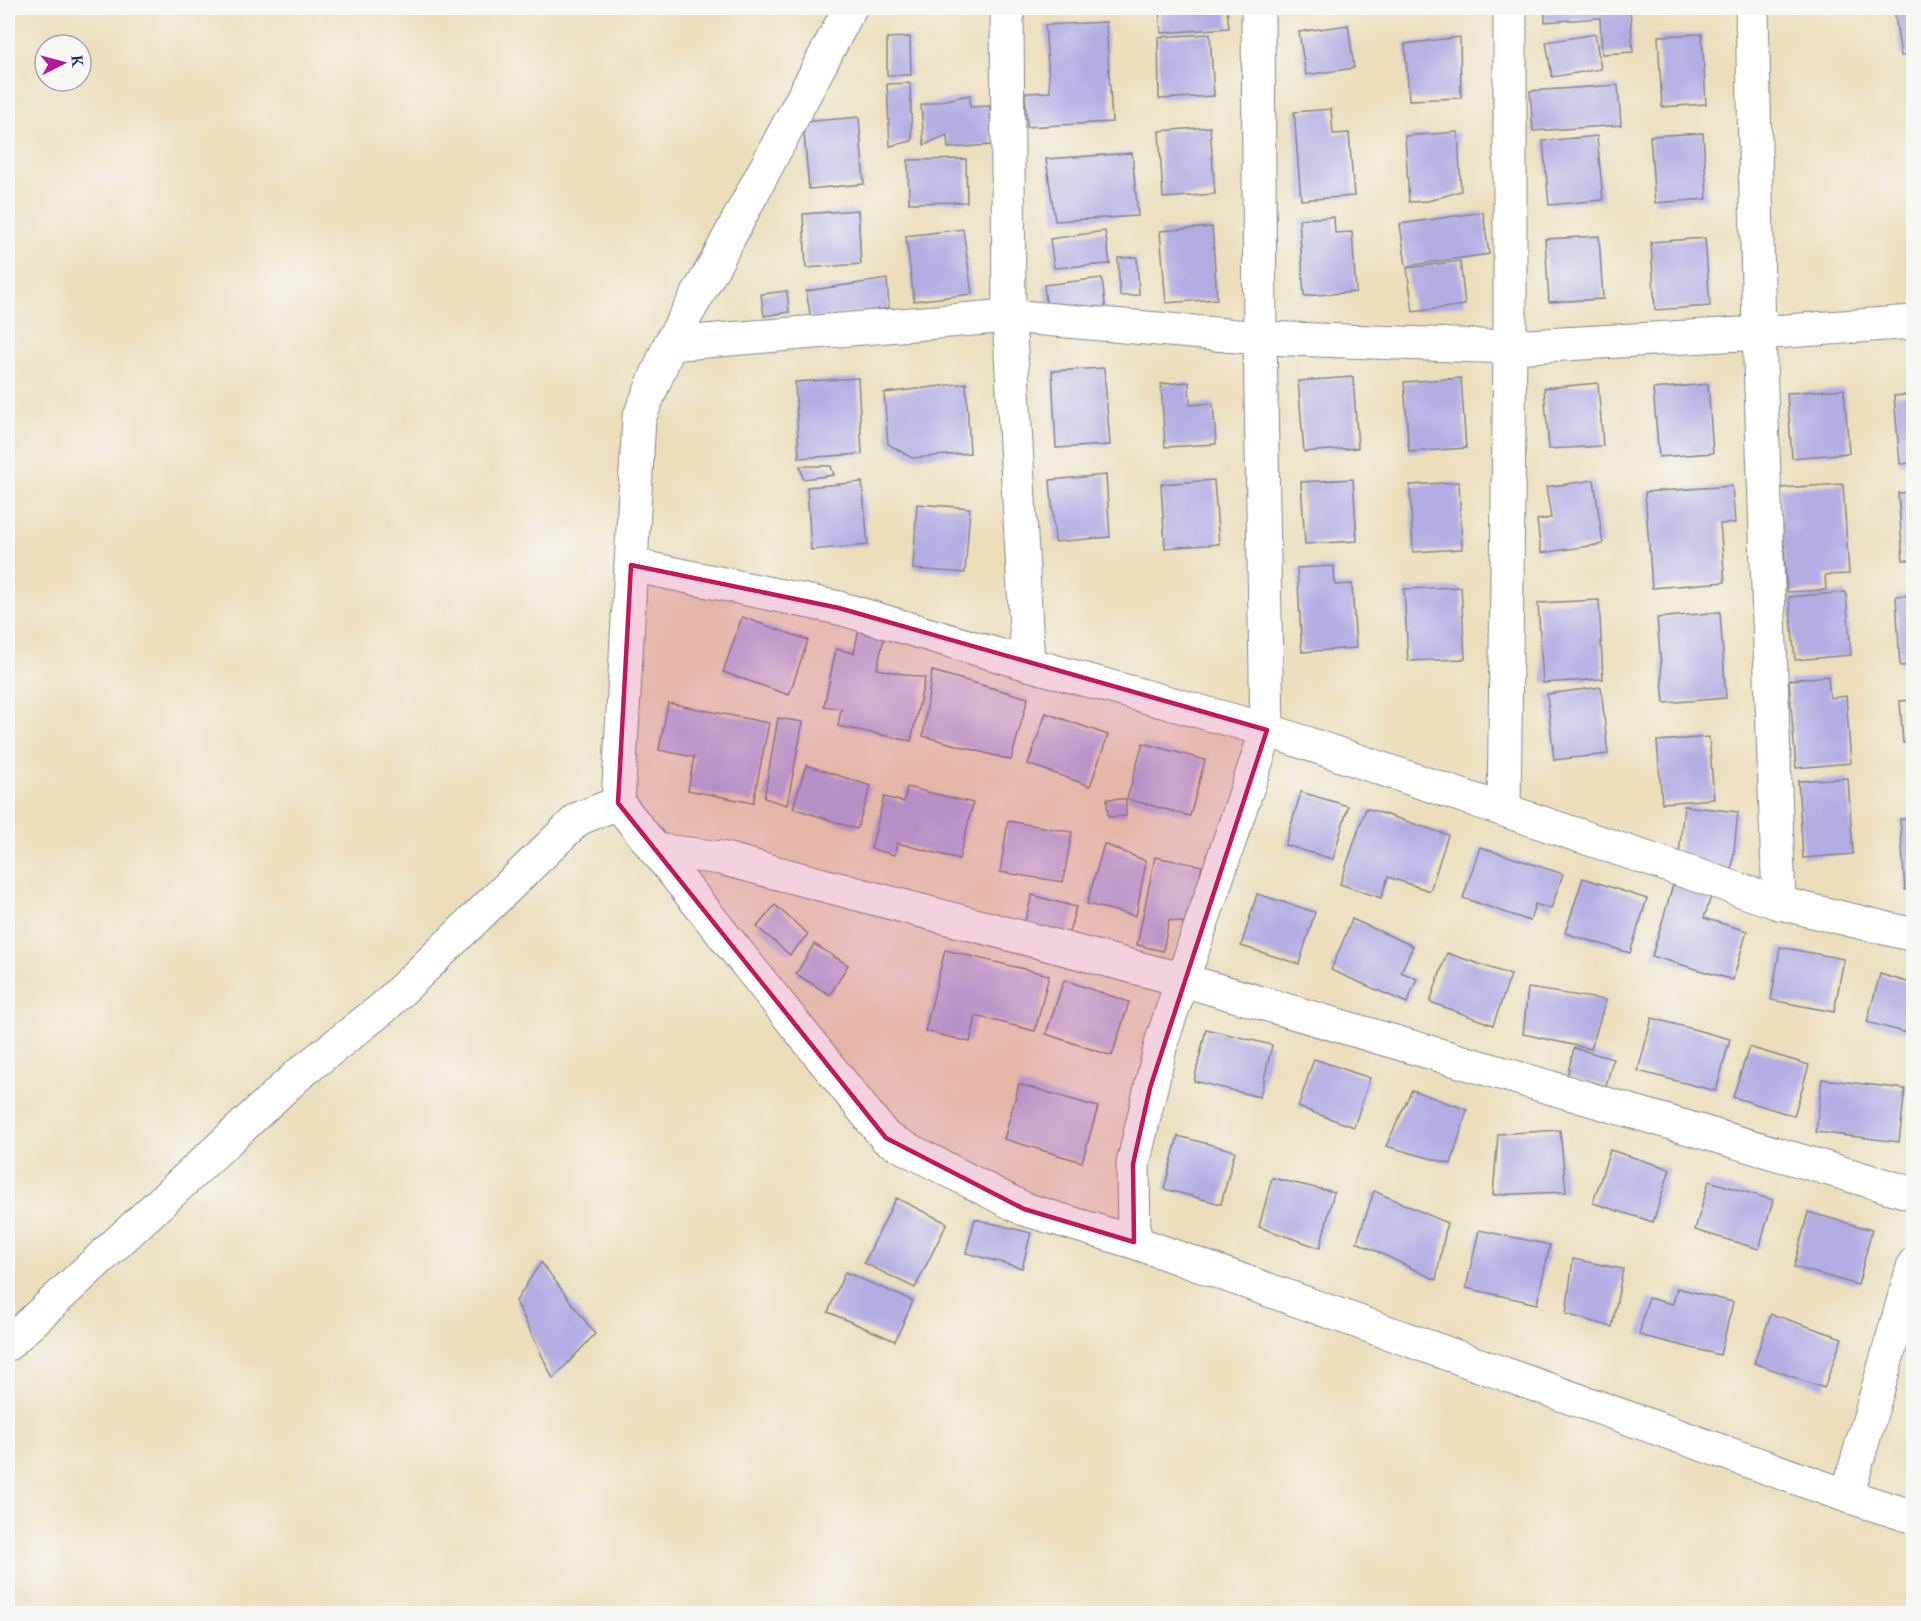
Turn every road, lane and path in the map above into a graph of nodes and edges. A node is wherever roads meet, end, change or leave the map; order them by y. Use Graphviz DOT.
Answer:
graph roads {
  1 [pos="850,8"];
  2 [pos="1007,8"];
  3 [pos="1258,8"];
  4 [pos="1510,8"];
  5 [pos="1752,8"];
  6 [pos="1009,316"];
  7 [pos="1914,322"];
  8 [pos="1759,333"];
  9 [pos="1260,338"];
  10 [pos="670,344"];
  11 [pos="1510,347"];
  12 [pos="631,565"];
  13 [pos="1028,664"];
  14 [pos="1267,730"];
  15 [pos="618,803"];
  16 [pos="1504,810"];
  17 [pos="655,850"];
  18 [pos="1779,903"];
  19 [pos="1914,935"];
  20 [pos="1183,980"];
  21 [pos="1914,1194"];
  22 [pos="1134,1242"];
  23 [pos="1914,1263"];
  24 [pos="8,1344"];
  25 [pos="1847,1496"];
  26 [pos="1914,1517"];
  1 -- 10 [label="street"];
  2 -- 6 [label="street"];
  3 -- 9 [label="street"];
  4 -- 11 [label="street"];
  5 -- 8 [label="street"];
  6 -- 9 [label="street"];
  6 -- 10 [label="street"];
  6 -- 13 [label="street"];
  7 -- 8 [label="street"];
  8 -- 11 [label="street"];
  8 -- 18 [label="street"];
  9 -- 11 [label="street"];
  9 -- 14 [label="street"];
  10 -- 12 [label="street"];
  11 -- 16 [label="street"];
  12 -- 13 [label="street"];
  12 -- 15 [label="street"];
  13 -- 14 [label="street"];
  14 -- 16 [label="street"];
  14 -- 20 [label="street"];
  15 -- 17 [label="street"];
  15 -- 24 [label="street"];
  16 -- 18 [label="street"];
  17 -- 20 [label="street"];
  17 -- 22 [label="street"];
  18 -- 19 [label="street"];
  20 -- 21 [label="street"];
  20 -- 22 [label="street"];
  22 -- 25 [label="street"];
  23 -- 25 [label="street"];
  25 -- 26 [label="street"];
}
